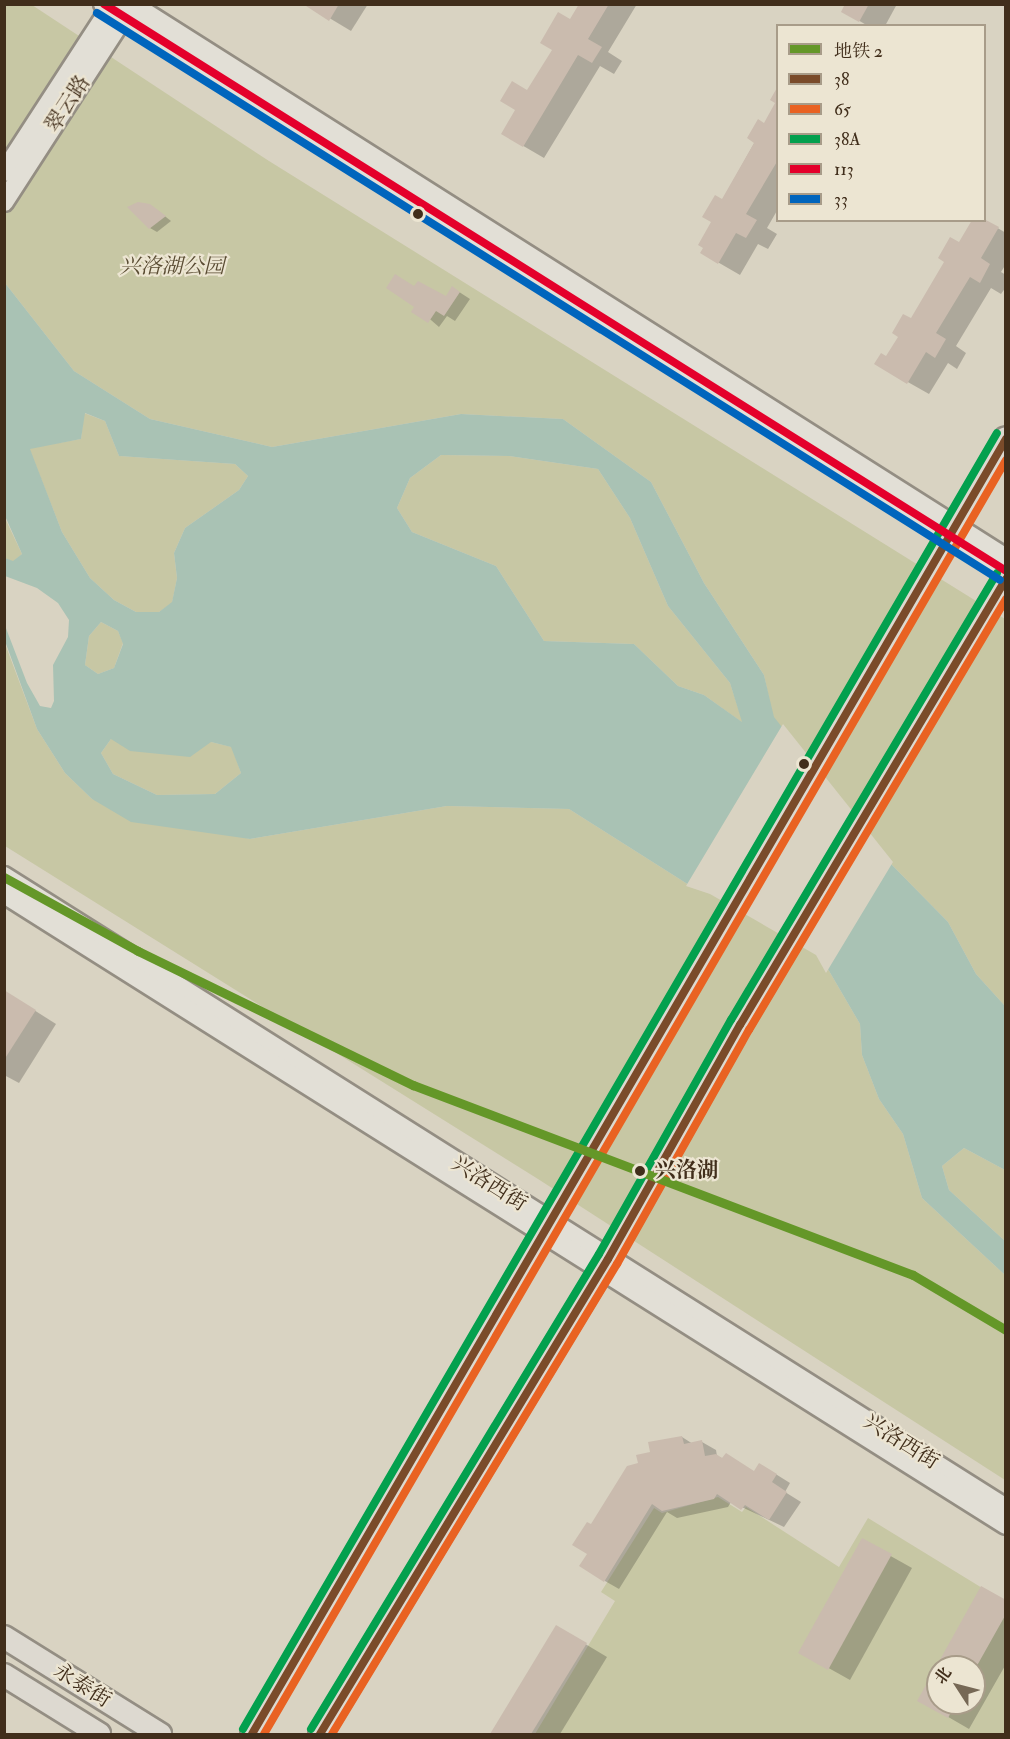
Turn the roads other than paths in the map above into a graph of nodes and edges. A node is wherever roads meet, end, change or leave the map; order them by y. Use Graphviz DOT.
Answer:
graph roads {
  1 [pos="119,7"];
  2 [pos="4,172"];
  3 [pos="4,202"];
  4 [pos="1005,438"];
  5 [pos="952,529"];
  6 [pos="1005,558"];
  7 [pos="1005,571"];
  8 [pos="1005,578"];
  9 [pos="4,876"];
  10 [pos="4,894"];
  11 [pos="544,1227"];
  12 [pos="604,1265"];
  13 [pos="1005,1508"];
  14 [pos="1005,1526"];
  15 [pos="4,1637"];
  16 [pos="4,1675"];
  17 [pos="99,1734"];
  18 [pos="160,1734"];
  19 [pos="252,1734"];
  20 [pos="320,1734"];
  1 -- 2 [label="street, 翠云路"];
  1 -- 3 [label="street, 翠云路"];
  1 -- 5 [label="street"];
  4 -- 5 [label="main road"];
  5 -- 6 [label="street"];
  5 -- 7 [label="street"];
  5 -- 11 [label="main road"];
  8 -- 12 [label="main road"];
  9 -- 11 [label="street, 兴洛西街"];
  10 -- 11 [label="street, 兴洛西街"];
  11 -- 12 [label="street, 兴洛西街"];
  11 -- 19 [label="main road"];
  12 -- 13 [label="street, 兴洛西街"];
  12 -- 14 [label="street, 兴洛西街"];
  12 -- 20 [label="main road"];
  15 -- 18 [label="main road, 永泰街"];
  16 -- 17 [label="main road, 永泰街"];
}
